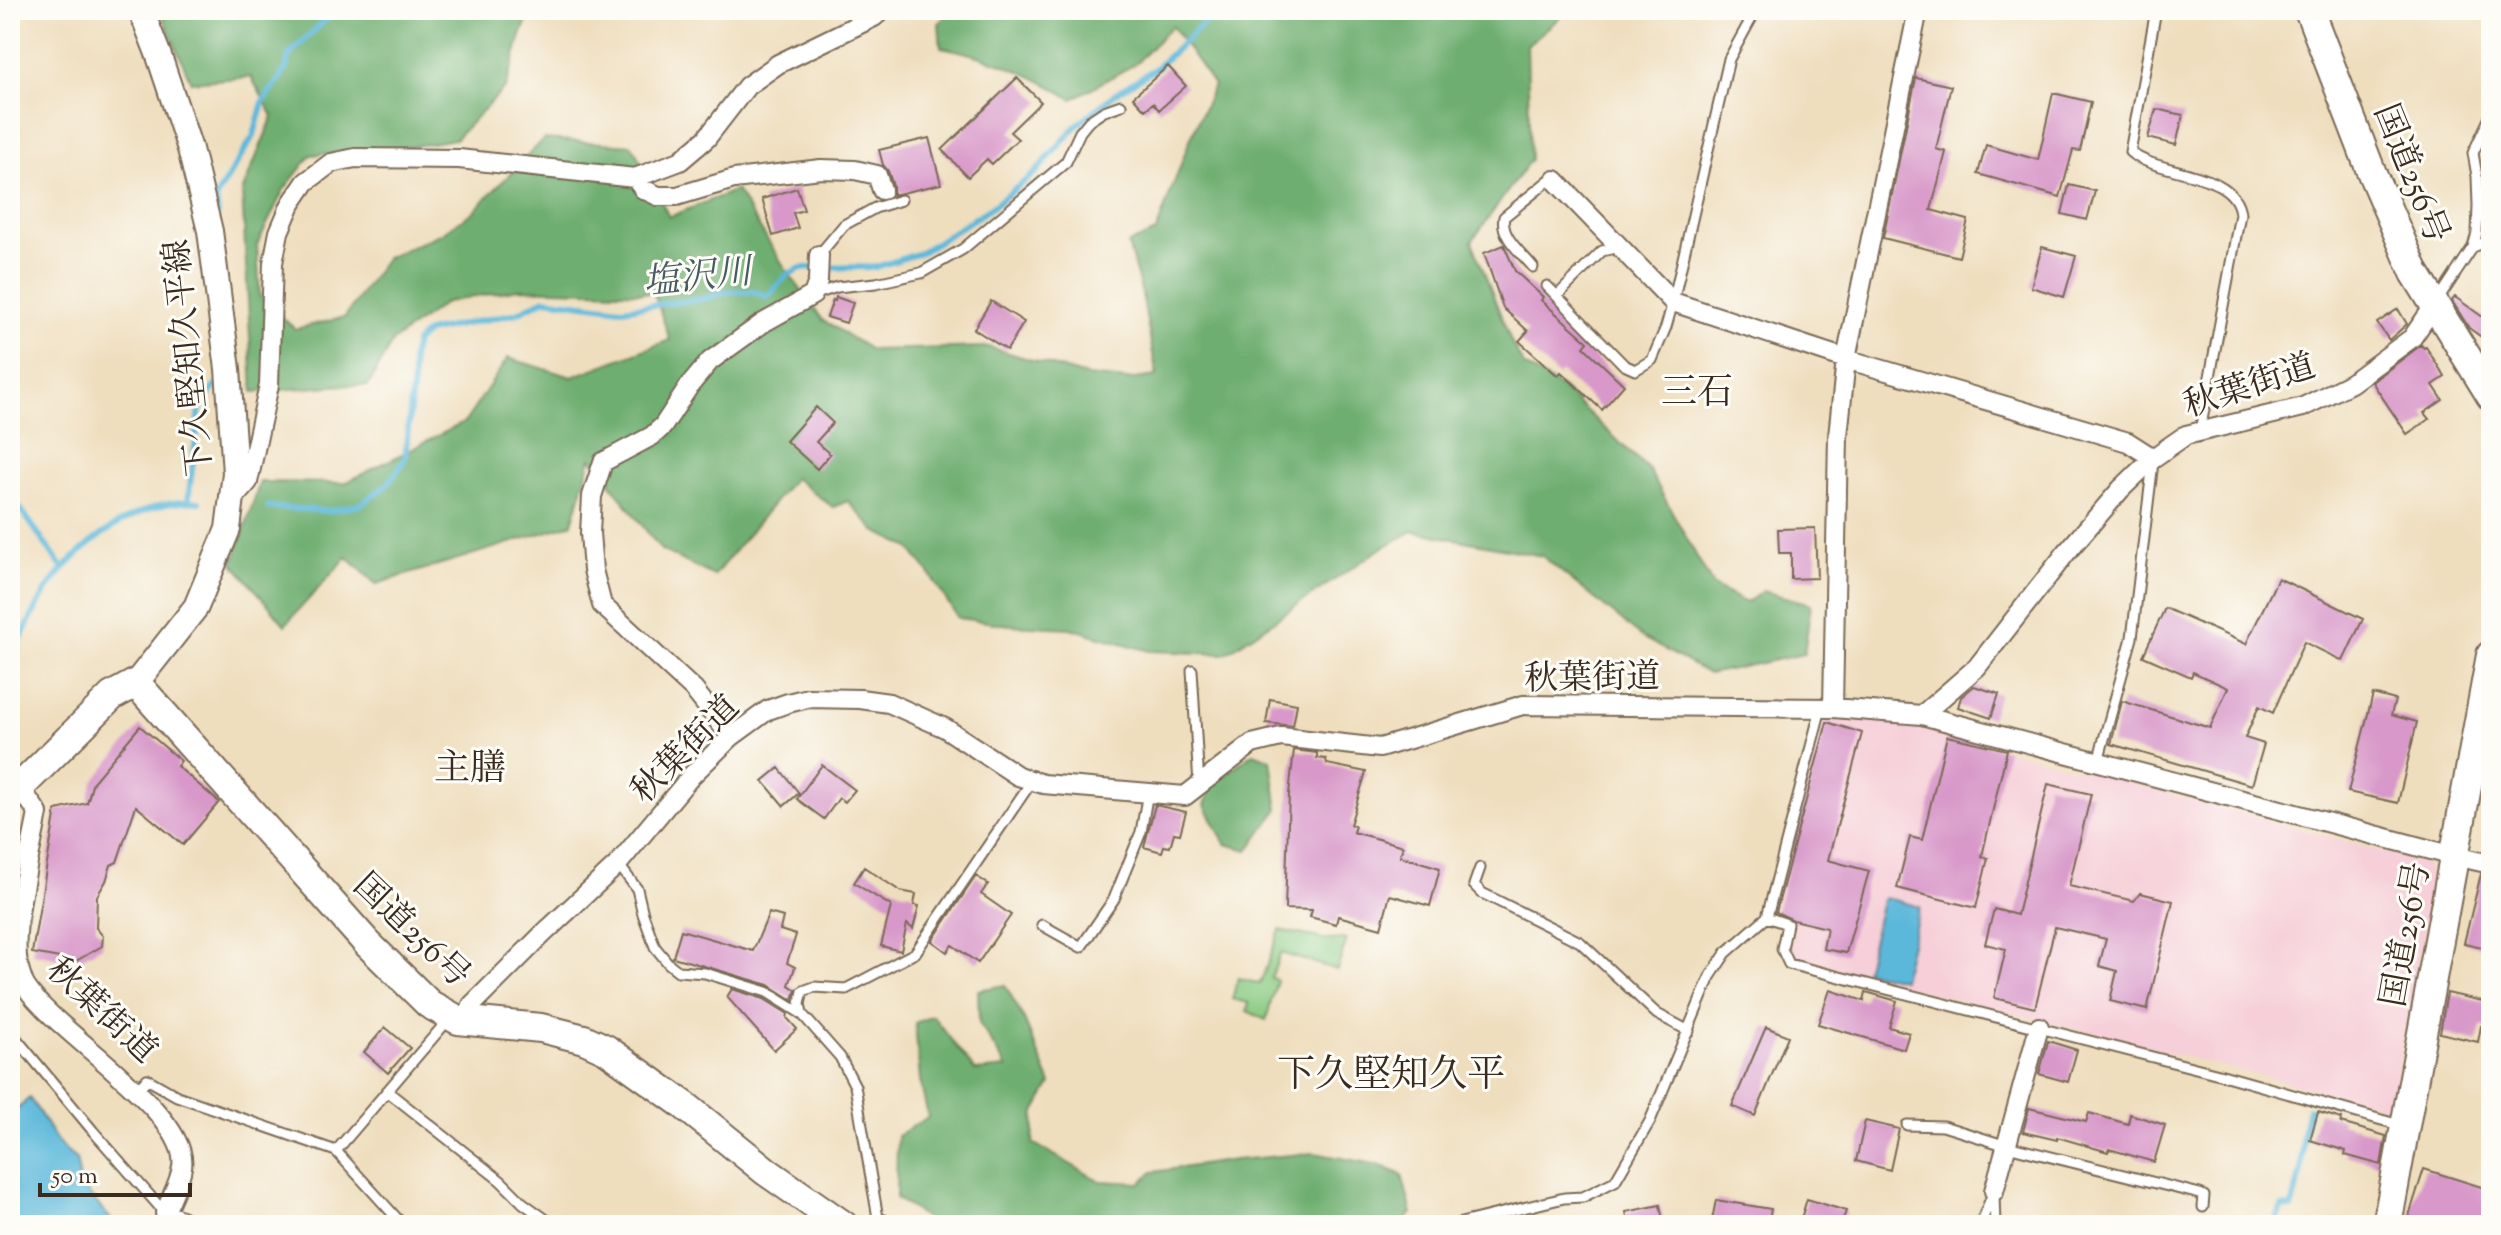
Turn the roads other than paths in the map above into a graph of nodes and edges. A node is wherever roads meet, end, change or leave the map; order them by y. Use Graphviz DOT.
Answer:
graph roads {
  1 [pos="141,10"];
  2 [pos="882,10"];
  3 [pos="1756,10"];
  4 [pos="1918,10"];
  5 [pos="2156,10"];
  6 [pos="2309,10"];
  7 [pos="1121,105"];
  8 [pos="2491,115"];
  9 [pos="635,178"];
  10 [pos="1555,180"];
  11 [pos="882,190"];
  12 [pos="901,200"];
  13 [pos="2491,240"];
  14 [pos="1620,247"];
  15 [pos="2473,247"];
  16 [pos="819,255"];
  17 [pos="1533,267"];
  18 [pos="1547,286"];
  19 [pos="816,288"];
  20 [pos="1557,296"];
  21 [pos="1673,302"];
  22 [pos="2434,306"];
  23 [pos="1846,359"];
  24 [pos="2491,396"];
  25 [pos="2200,431"];
  26 [pos="2153,458"];
  27 [pos="233,499"];
  28 [pos="2491,655"];
  29 [pos="1192,670"];
  30 [pos="136,683"];
  31 [pos="1827,708"];
  32 [pos="1922,715"];
  33 [pos="731,737"];
  34 [pos="2098,761"];
  35 [pos="1032,781"];
  36 [pos="1199,785"];
  37 [pos="15,792"];
  38 [pos="1148,792"];
  39 [pos="2454,856"];
  40 [pos="618,864"];
  41 [pos="2491,864"];
  42 [pos="1480,868"];
  43 [pos="1767,917"];
  44 [pos="1042,925"];
  45 [pos="802,1014"];
  46 [pos="459,1019"];
  47 [pos="2039,1027"];
  48 [pos="10,1031"];
  49 [pos="1689,1031"];
  50 [pos="387,1091"];
  51 [pos="136,1092"];
  52 [pos="1907,1125"];
  53 [pos="2406,1127"];
  54 [pos="2007,1146"];
  55 [pos="336,1151"];
  56 [pos="1994,1191"];
  57 [pos="2203,1207"];
  58 [pos="165,1213"];
  59 [pos="552,1224"];
  60 [pos="192,1225"];
  61 [pos="403,1225"];
  62 [pos="843,1225"];
  63 [pos="898,1225"];
  64 [pos="1453,1225"];
  65 [pos="1980,1225"];
  66 [pos="1995,1225"];
  67 [pos="2387,1225"];
  1 -- 27 [label="main road, 下久堅知久平線"];
  2 -- 9 [label="street"];
  3 -- 21 [label="lane"];
  4 -- 23 [label="street"];
  5 -- 25 [label="lane"];
  6 -- 22 [label="highway, 国道256号"];
  7 -- 19 [label="lane"];
  8 -- 15 [label="lane, 秋葉街道"];
  9 -- 11 [label="street"];
  9 -- 27 [label="street"];
  10 -- 14 [label="street"];
  10 -- 17 [label="lane"];
  12 -- 16 [label="lane"];
  13 -- 15 [label="lane"];
  14 -- 20 [label="lane"];
  14 -- 21 [label="street"];
  15 -- 22 [label="lane, 秋葉街道"];
  16 -- 19 [label="street"];
  18 -- 20 [label="lane"];
  19 -- 33 [label="street"];
  20 -- 21 [label="lane"];
  21 -- 23 [label="street"];
  22 -- 24 [label="highway, 国道256号"];
  22 -- 25 [label="street, 秋葉街道"];
  23 -- 26 [label="street"];
  23 -- 31 [label="street"];
  25 -- 26 [label="street, 秋葉街道"];
  26 -- 32 [label="street, 秋葉街道"];
  26 -- 34 [label="lane"];
  27 -- 30 [label="main road, 下久堅知久平線"];
  28 -- 39 [label="highway, 国道256号"];
  29 -- 36 [label="lane"];
  30 -- 37 [label="highway"];
  30 -- 46 [label="highway, 国道256号"];
  31 -- 32 [label="street, 秋葉街道"];
  31 -- 36 [label="street, 秋葉街道"];
  31 -- 43 [label="lane"];
  32 -- 34 [label="street"];
  33 -- 35 [label="street, 秋葉街道"];
  33 -- 40 [label="street, 秋葉街道"];
  34 -- 39 [label="street"];
  35 -- 38 [label="street, 秋葉街道"];
  35 -- 45 [label="lane"];
  36 -- 38 [label="street, 秋葉街道"];
  37 -- 51 [label="street, 秋葉街道"];
  38 -- 44 [label="lane"];
  39 -- 41 [label="street"];
  39 -- 53 [label="highway, 国道256号"];
  40 -- 45 [label="lane"];
  40 -- 46 [label="street, 秋葉街道"];
  42 -- 49 [label="lane"];
  43 -- 47 [label="lane"];
  43 -- 49 [label="lane"];
  45 -- 63 [label="lane"];
  46 -- 50 [label="lane, 秋葉街道"];
  46 -- 62 [label="highway, 国道256号"];
  47 -- 53 [label="lane"];
  47 -- 54 [label="street"];
  48 -- 58 [label="lane"];
  49 -- 64 [label="lane"];
  50 -- 55 [label="lane, 秋葉街道"];
  50 -- 59 [label="lane"];
  51 -- 55 [label="lane, 秋葉街道"];
  51 -- 58 [label="street"];
  52 -- 54 [label="lane"];
  53 -- 67 [label="highway, 国道256号"];
  54 -- 56 [label="street"];
  54 -- 57 [label="lane"];
  55 -- 61 [label="lane"];
  56 -- 65 [label="lane"];
  56 -- 66 [label="lane"];
  58 -- 60 [label="street"];
}
